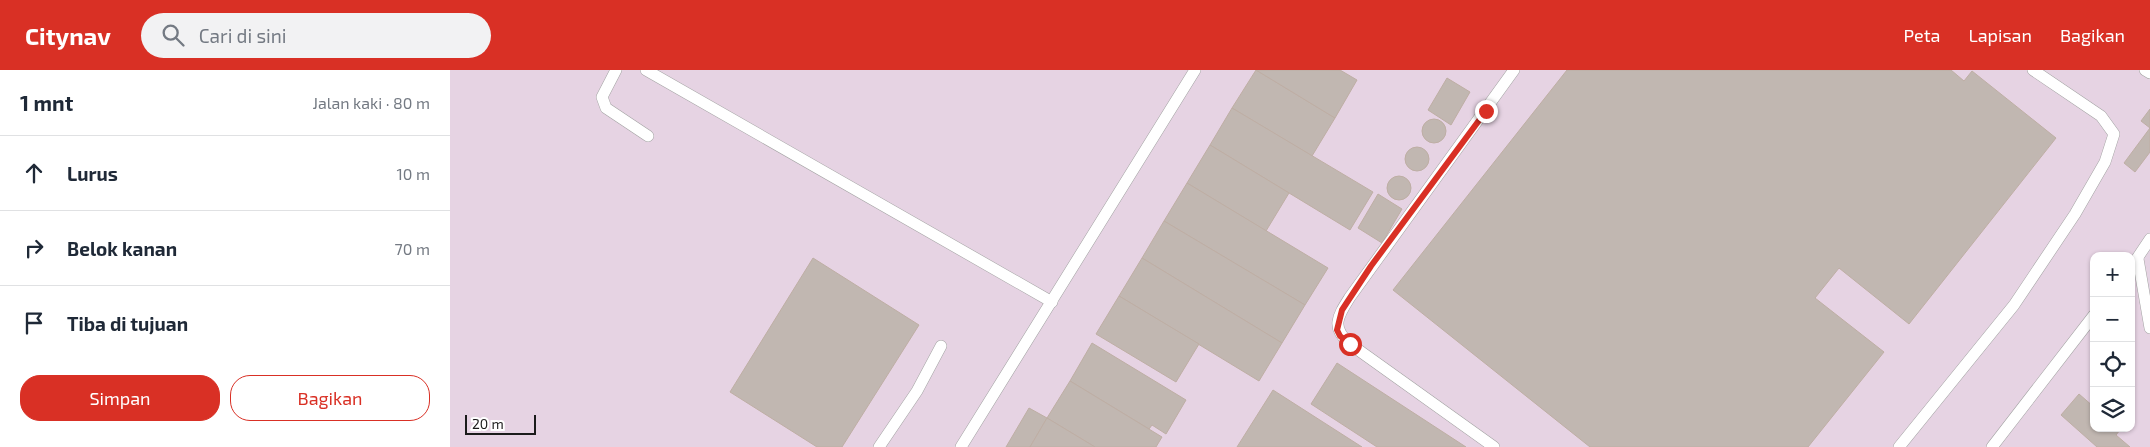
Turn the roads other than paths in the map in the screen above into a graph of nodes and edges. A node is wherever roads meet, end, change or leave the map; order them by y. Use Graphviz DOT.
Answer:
graph roads {
  1 [pos="616,70"];
  2 [pos="646,70"];
  3 [pos="1195,70"];
  4 [pos="1514,70"];
  5 [pos="2033,70"];
  6 [pos="2145,70"];
  7 [pos="2150,73"];
  8 [pos="648,136"];
  9 [pos="2150,240"];
  10 [pos="2135,262"];
  11 [pos="2135,267"];
  12 [pos="1052,302"];
  13 [pos="2090,320"];
  14 [pos="2150,328"];
  15 [pos="941,346"];
  16 [pos="879,447"];
  17 [pos="961,447"];
  18 [pos="1494,447"];
  19 [pos="1900,447"];
  20 [pos="1992,447"];
  1 -- 8 [label="lane"];
  2 -- 12 [label="lane"];
  3 -- 12 [label="lane"];
  4 -- 18 [label="lane"];
  5 -- 19 [label="lane"];
  6 -- 7 [label="lane"];
  9 -- 10 [label="lane"];
  11 -- 14 [label="lane"];
  12 -- 17 [label="lane"];
  13 -- 20 [label="lane"];
  15 -- 16 [label="lane"];
}
